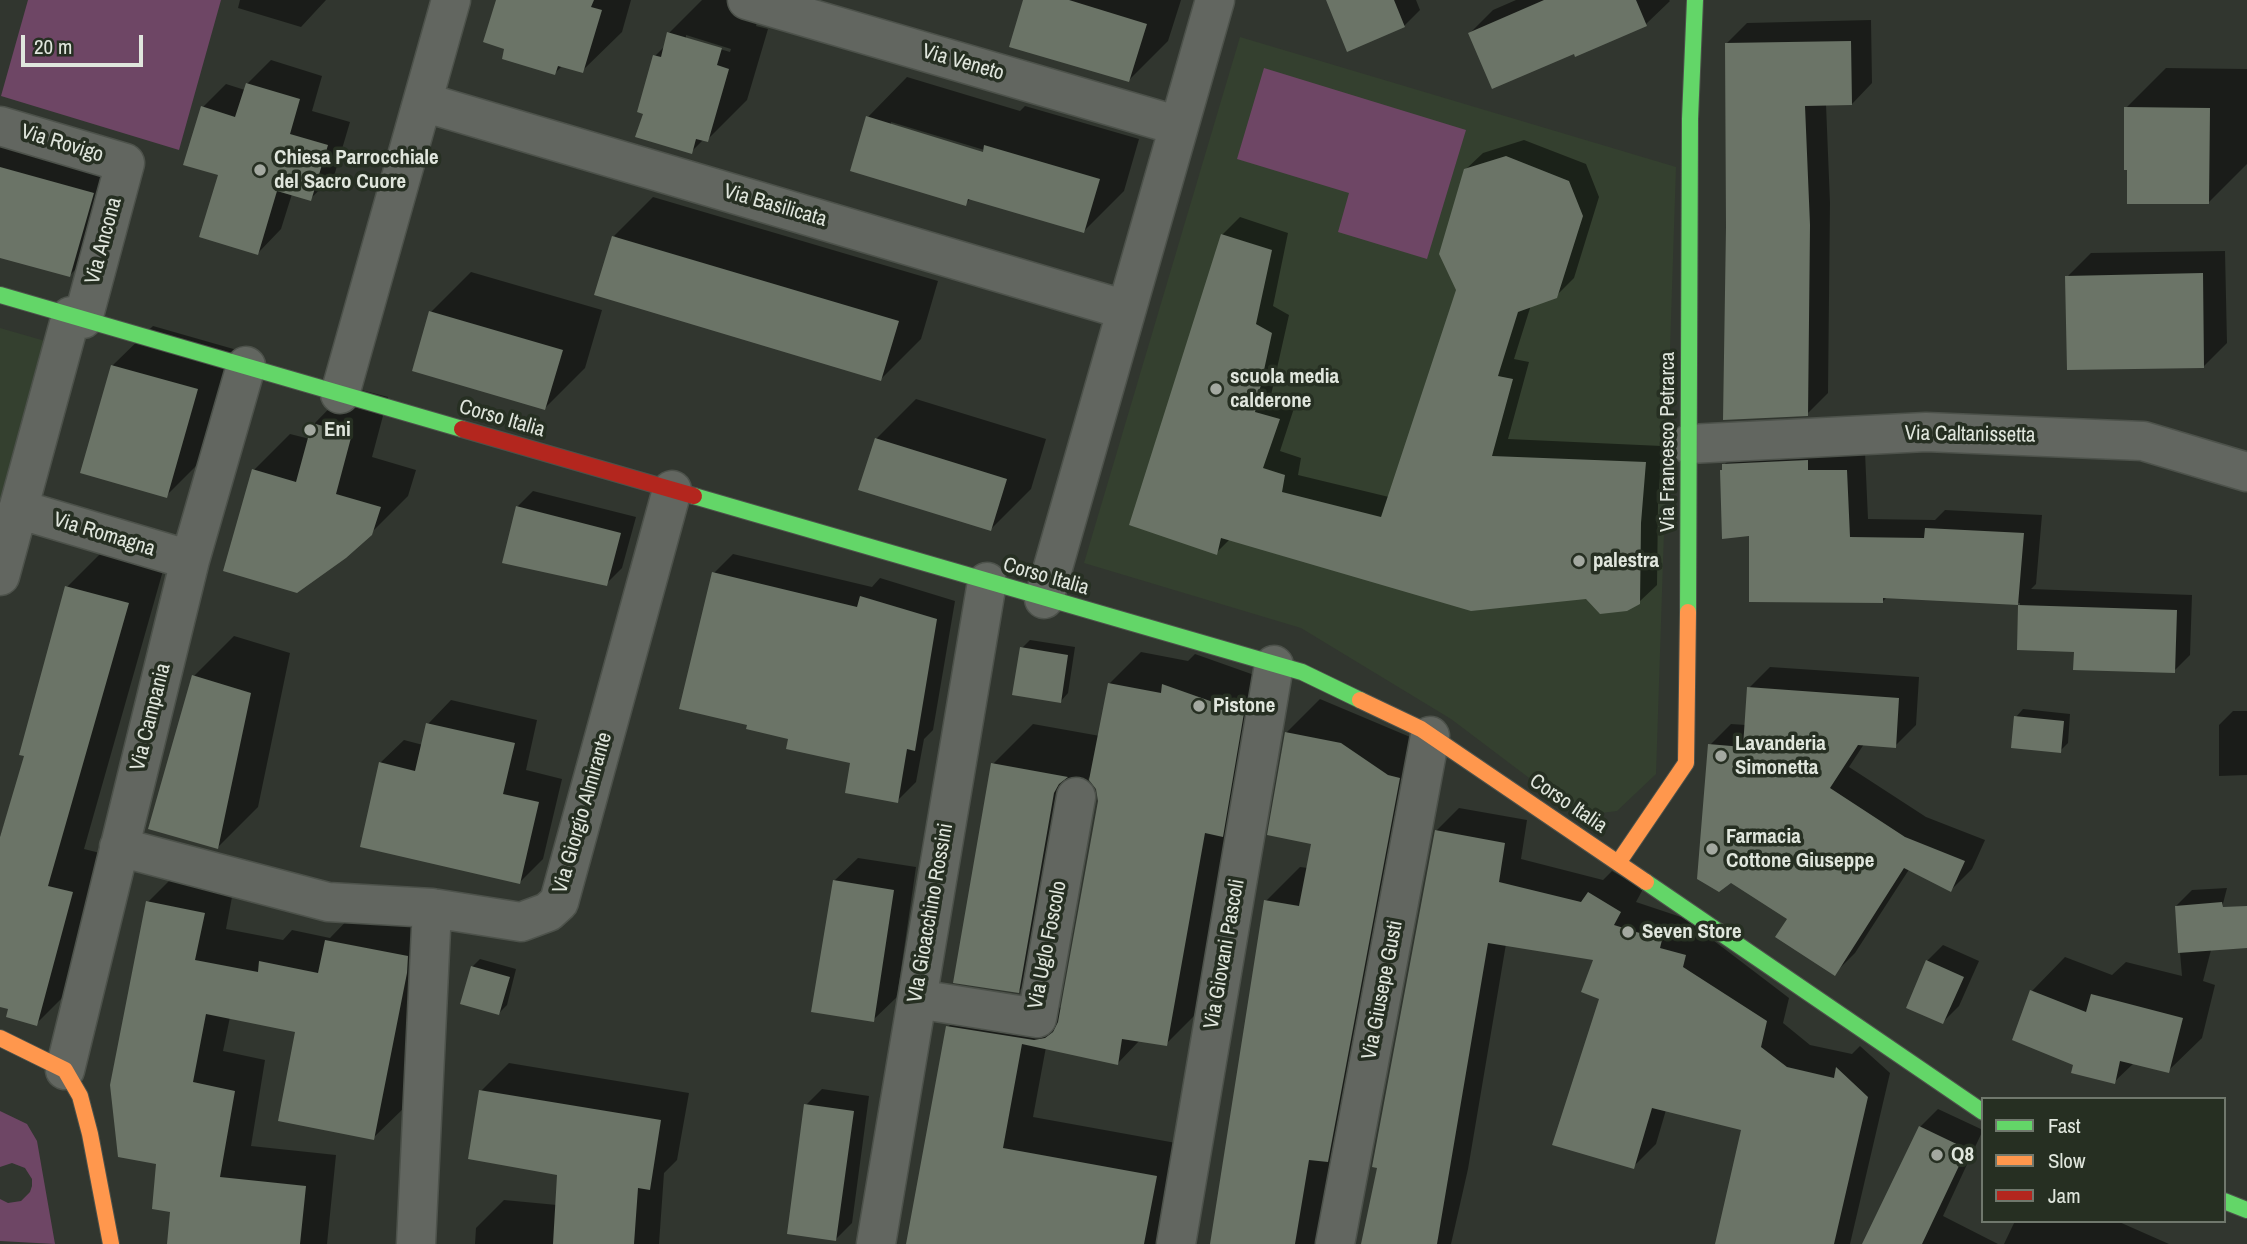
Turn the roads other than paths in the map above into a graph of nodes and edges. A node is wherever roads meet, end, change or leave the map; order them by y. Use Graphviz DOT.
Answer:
graph roads {
  1 [pos="451,0"];
  2 [pos="747,0"];
  3 [pos="1214,0"];
  4 [pos="1695,0"];
  5 [pos="824,11"];
  6 [pos="423,102"];
  7 [pos="0,126"];
  8 [pos="1179,126"];
  9 [pos="125,163"];
  10 [pos="0,295"];
  11 [pos="1126,310"];
  12 [pos="77,317"];
  13 [pos="246,366"];
  14 [pos="341,394"];
  15 [pos="1689,444"];
  16 [pos="2247,472"];
  17 [pos="673,490"];
  18 [pos="18,509"];
  19 [pos="190,560"];
  20 [pos="0,576"];
  21 [pos="988,582"];
  22 [pos="1044,599"];
  23 [pos="1274,665"];
  24 [pos="1430,736"];
  25 [pos="1076,797"];
  26 [pos="119,847"];
  27 [pos="1618,863"];
  28 [pos="432,908"];
  29 [pos="917,999"];
  30 [pos="0,1038"];
  31 [pos="65,1070"];
  32 [pos="1981,1111"];
  33 [pos="2226,1202"];
  34 [pos="2247,1210"];
  35 [pos="111,1244"];
  36 [pos="416,1244"];
  37 [pos="876,1244"];
  38 [pos="1176,1244"];
  39 [pos="1335,1244"];
  1 -- 6 [label="street"];
  2 -- 5 [label="street, Via Veneto"];
  3 -- 8 [label="street"];
  4 -- 15 [label="street, Via Francesco Petrarca"];
  5 -- 8 [label="street, Via Veneto"];
  6 -- 11 [label="street, Via Basilicata"];
  6 -- 14 [label="street"];
  7 -- 9 [label="street, Via Rovigo"];
  8 -- 11 [label="street"];
  9 -- 12 [label="street, Via Ancona"];
  10 -- 12 [label="street, Corso Italia"];
  11 -- 22 [label="street"];
  12 -- 13 [label="street, Corso Italia"];
  12 -- 18 [label="street, Via Ancona"];
  13 -- 14 [label="street, Corso Italia"];
  13 -- 19 [label="street, Via Campania"];
  14 -- 17 [label="street, Corso Italia"];
  15 -- 16 [label="street, Via Caltanissetta"];
  15 -- 27 [label="street, Via Francesco Petrarca"];
  17 -- 21 [label="street, Corso Italia"];
  17 -- 28 [label="street, Via Giorgio Almirante"];
  18 -- 19 [label="street, Via Romagna"];
  18 -- 20 [label="street, Via Ancona"];
  19 -- 26 [label="street, Via Campania"];
  21 -- 22 [label="street, Corso Italia"];
  21 -- 29 [label="street, VIa Gioacchino Rossini"];
  22 -- 23 [label="street, Corso Italia"];
  23 -- 24 [label="street, Corso Italia"];
  23 -- 38 [label="street, Via Giovani Pascoli"];
  24 -- 27 [label="street, Corso Italia"];
  24 -- 39 [label="street, Via Giusepe Gusti"];
  25 -- 29 [label="street, Via Uglo Foscolo"];
  26 -- 28 [label="street, Via Giorgio Almirante"];
  26 -- 31 [label="street, Via Campania"];
  27 -- 32 [label="street, Corso Italia"];
  28 -- 36 [label="street"];
  29 -- 37 [label="street, VIa Gioacchino Rossini"];
  30 -- 31 [label="street"];
  31 -- 35 [label="street"];
  33 -- 34 [label="street"];
}
